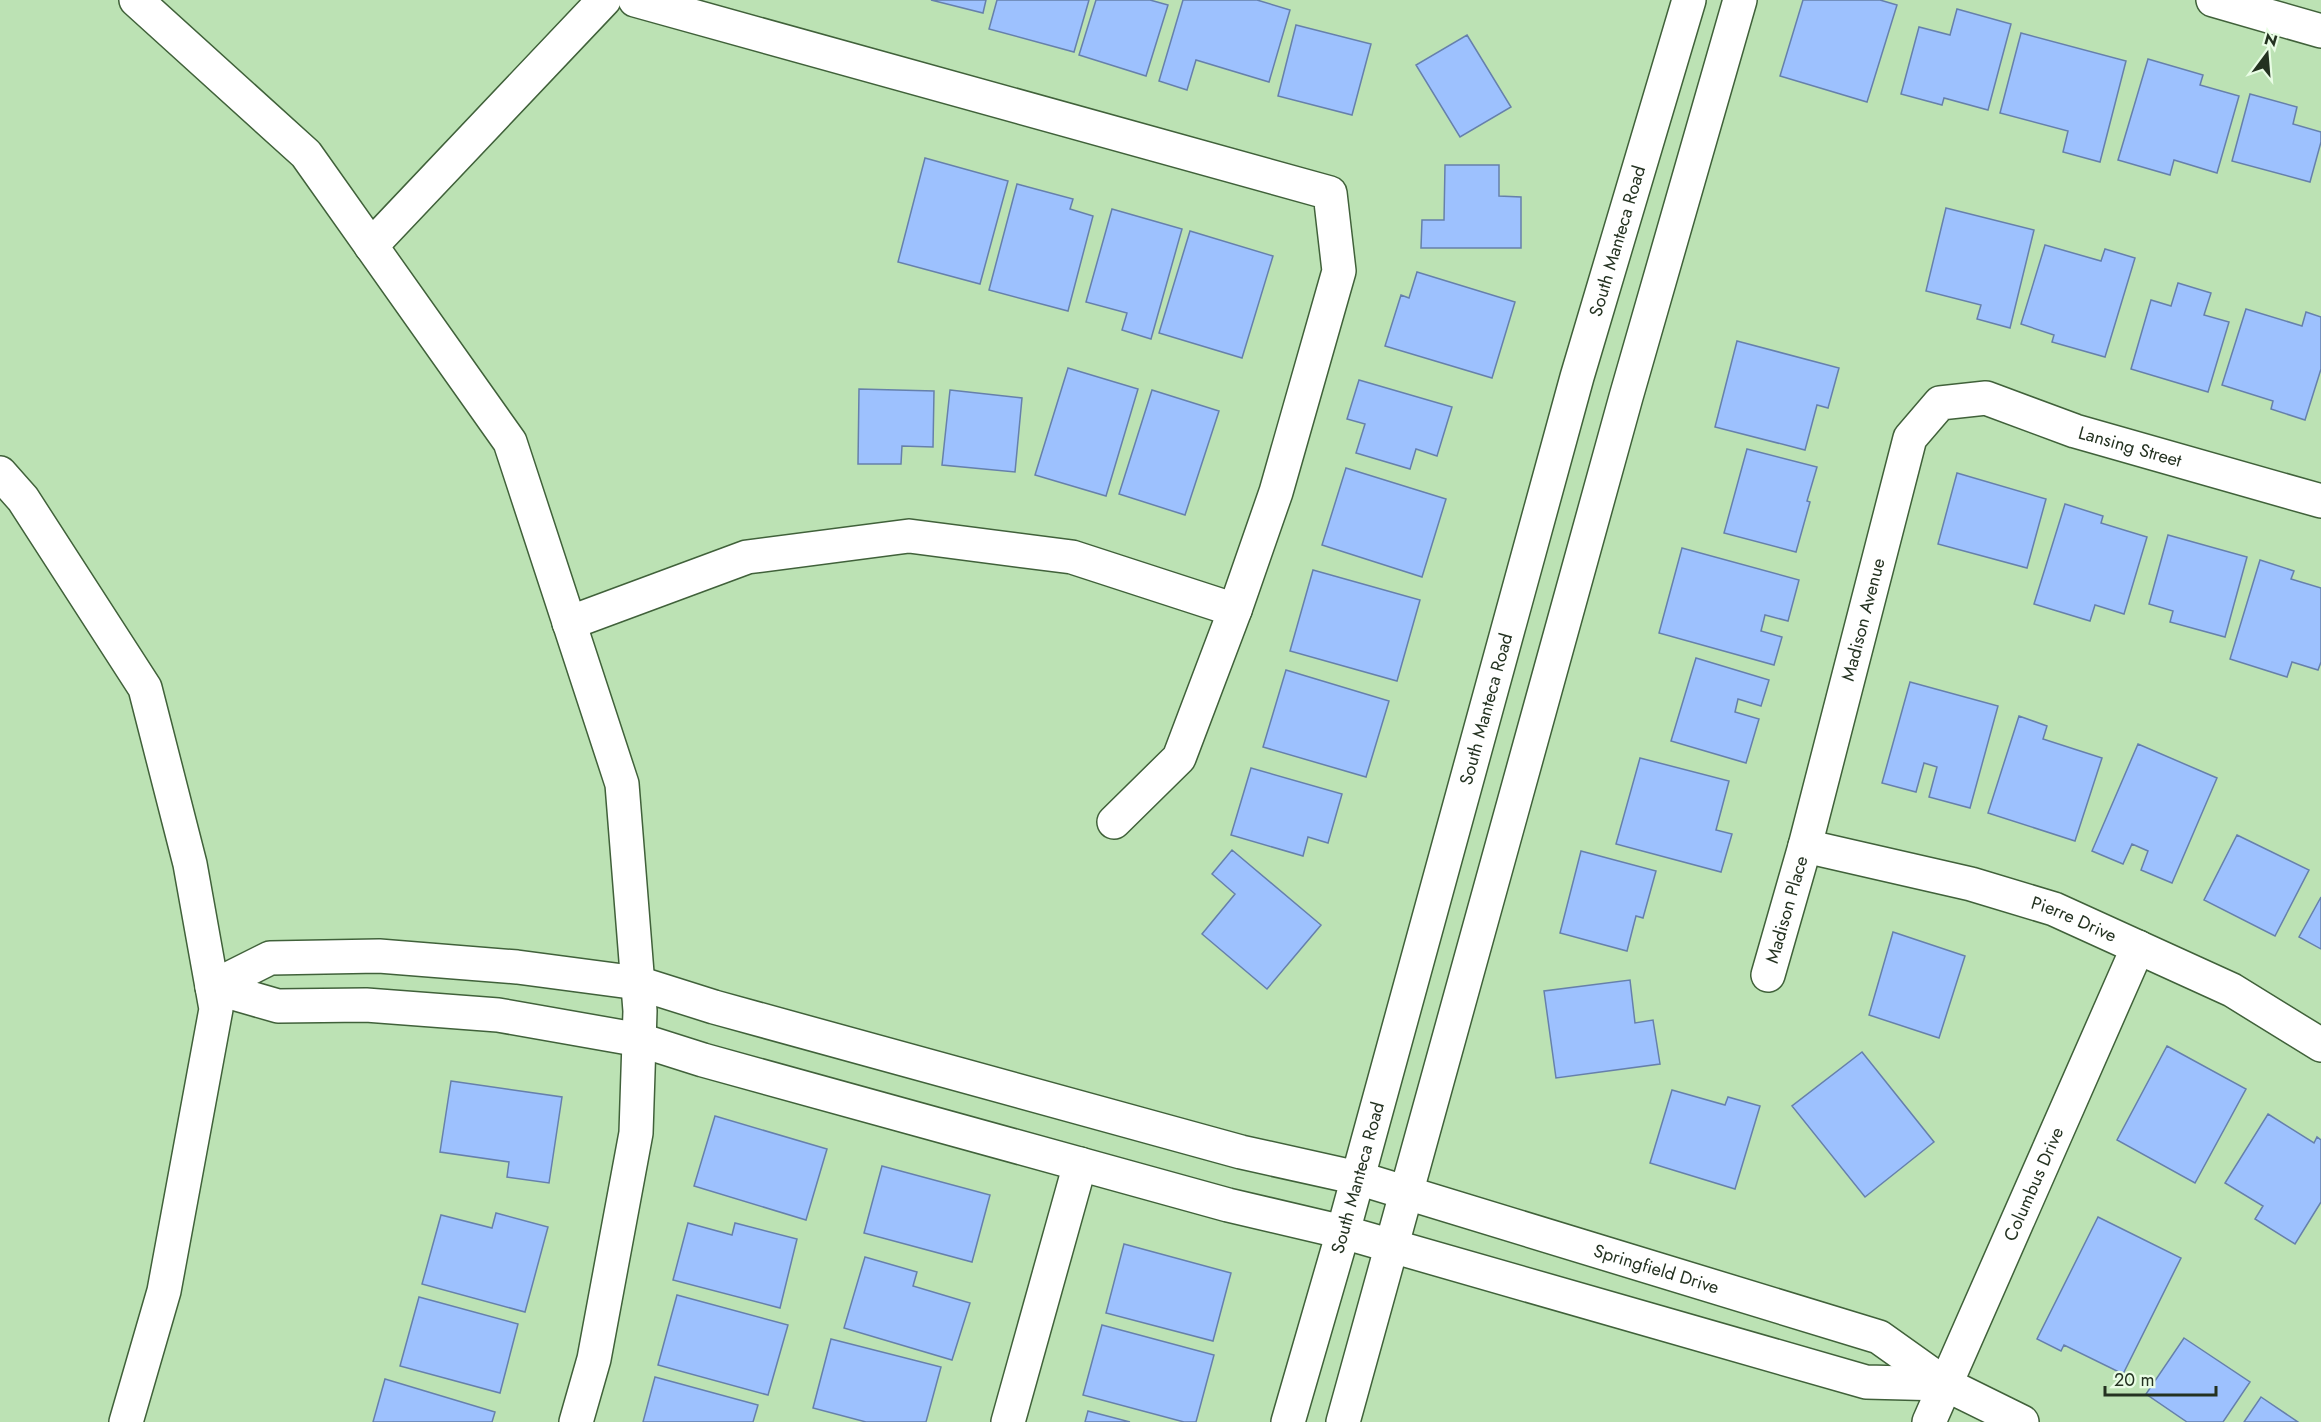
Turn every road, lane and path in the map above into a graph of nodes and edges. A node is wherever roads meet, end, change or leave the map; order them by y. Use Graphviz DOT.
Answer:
graph roads {
  1 [pos="136,0"];
  2 [pos="604,0"];
  3 [pos="636,0"];
  4 [pos="1689,0"];
  5 [pos="1740,0"];
  6 [pos="2212,0"];
  7 [pos="2321,31"];
  8 [pos="371,246"];
  9 [pos="1940,402"];
  10 [pos="0,473"];
  11 [pos="2321,501"];
  12 [pos="1235,610"];
  13 [pos="569,622"];
  14 [pos="1114,822"];
  15 [pos="1805,846"];
  16 [pos="2138,947"];
  17 [pos="1768,975"];
  18 [pos="638,983"];
  19 [pos="212,987"];
  20 [pos="640,1040"];
  21 [pos="2321,1045"];
  22 [pos="1080,1164"];
  23 [pos="1358,1178"];
  24 [pos="1406,1191"];
  25 [pos="1343,1232"];
  26 [pos="1392,1245"];
  27 [pos="1945,1384"];
  28 [pos="126,1422"];
  29 [pos="576,1422"];
  30 [pos="1008,1422"];
  31 [pos="1288,1422"];
  32 [pos="1343,1422"];
  33 [pos="1929,1422"];
  34 [pos="2022,1422"];
  1 -- 8 [label="street"];
  2 -- 8 [label="street"];
  3 -- 12 [label="street"];
  4 -- 23 [label="street, South Manteca Road"];
  5 -- 24 [label="street"];
  6 -- 7 [label="street"];
  8 -- 13 [label="street"];
  9 -- 11 [label="street, Lansing Street"];
  9 -- 15 [label="street, Madison Avenue"];
  10 -- 19 [label="street"];
  12 -- 13 [label="street"];
  12 -- 14 [label="street"];
  13 -- 18 [label="street"];
  15 -- 16 [label="street, Pierre Drive"];
  15 -- 17 [label="street, Madison Place"];
  16 -- 21 [label="street, Pierre Drive"];
  16 -- 27 [label="street, Columbus Drive"];
  18 -- 19 [label="street, Springfield Drive"];
  18 -- 20 [label="street"];
  18 -- 23 [label="street, Springfield Drive"];
  19 -- 20 [label="street, Springfield Drive"];
  19 -- 28 [label="street"];
  20 -- 22 [label="street, Springfield Drive"];
  20 -- 29 [label="street"];
  22 -- 25 [label="street, Springfield Drive"];
  22 -- 30 [label="street"];
  23 -- 24 [label="street, Springfield Drive"];
  23 -- 25 [label="street, South Manteca Road"];
  24 -- 26 [label="street"];
  24 -- 27 [label="street, Springfield Drive"];
  25 -- 26 [label="street, Springfield Drive"];
  25 -- 31 [label="street, South Manteca Road"];
  26 -- 27 [label="street, Springfield Drive"];
  26 -- 32 [label="street"];
  27 -- 33 [label="street, Columbus Drive"];
  27 -- 34 [label="street, Springfield Drive"];
}
